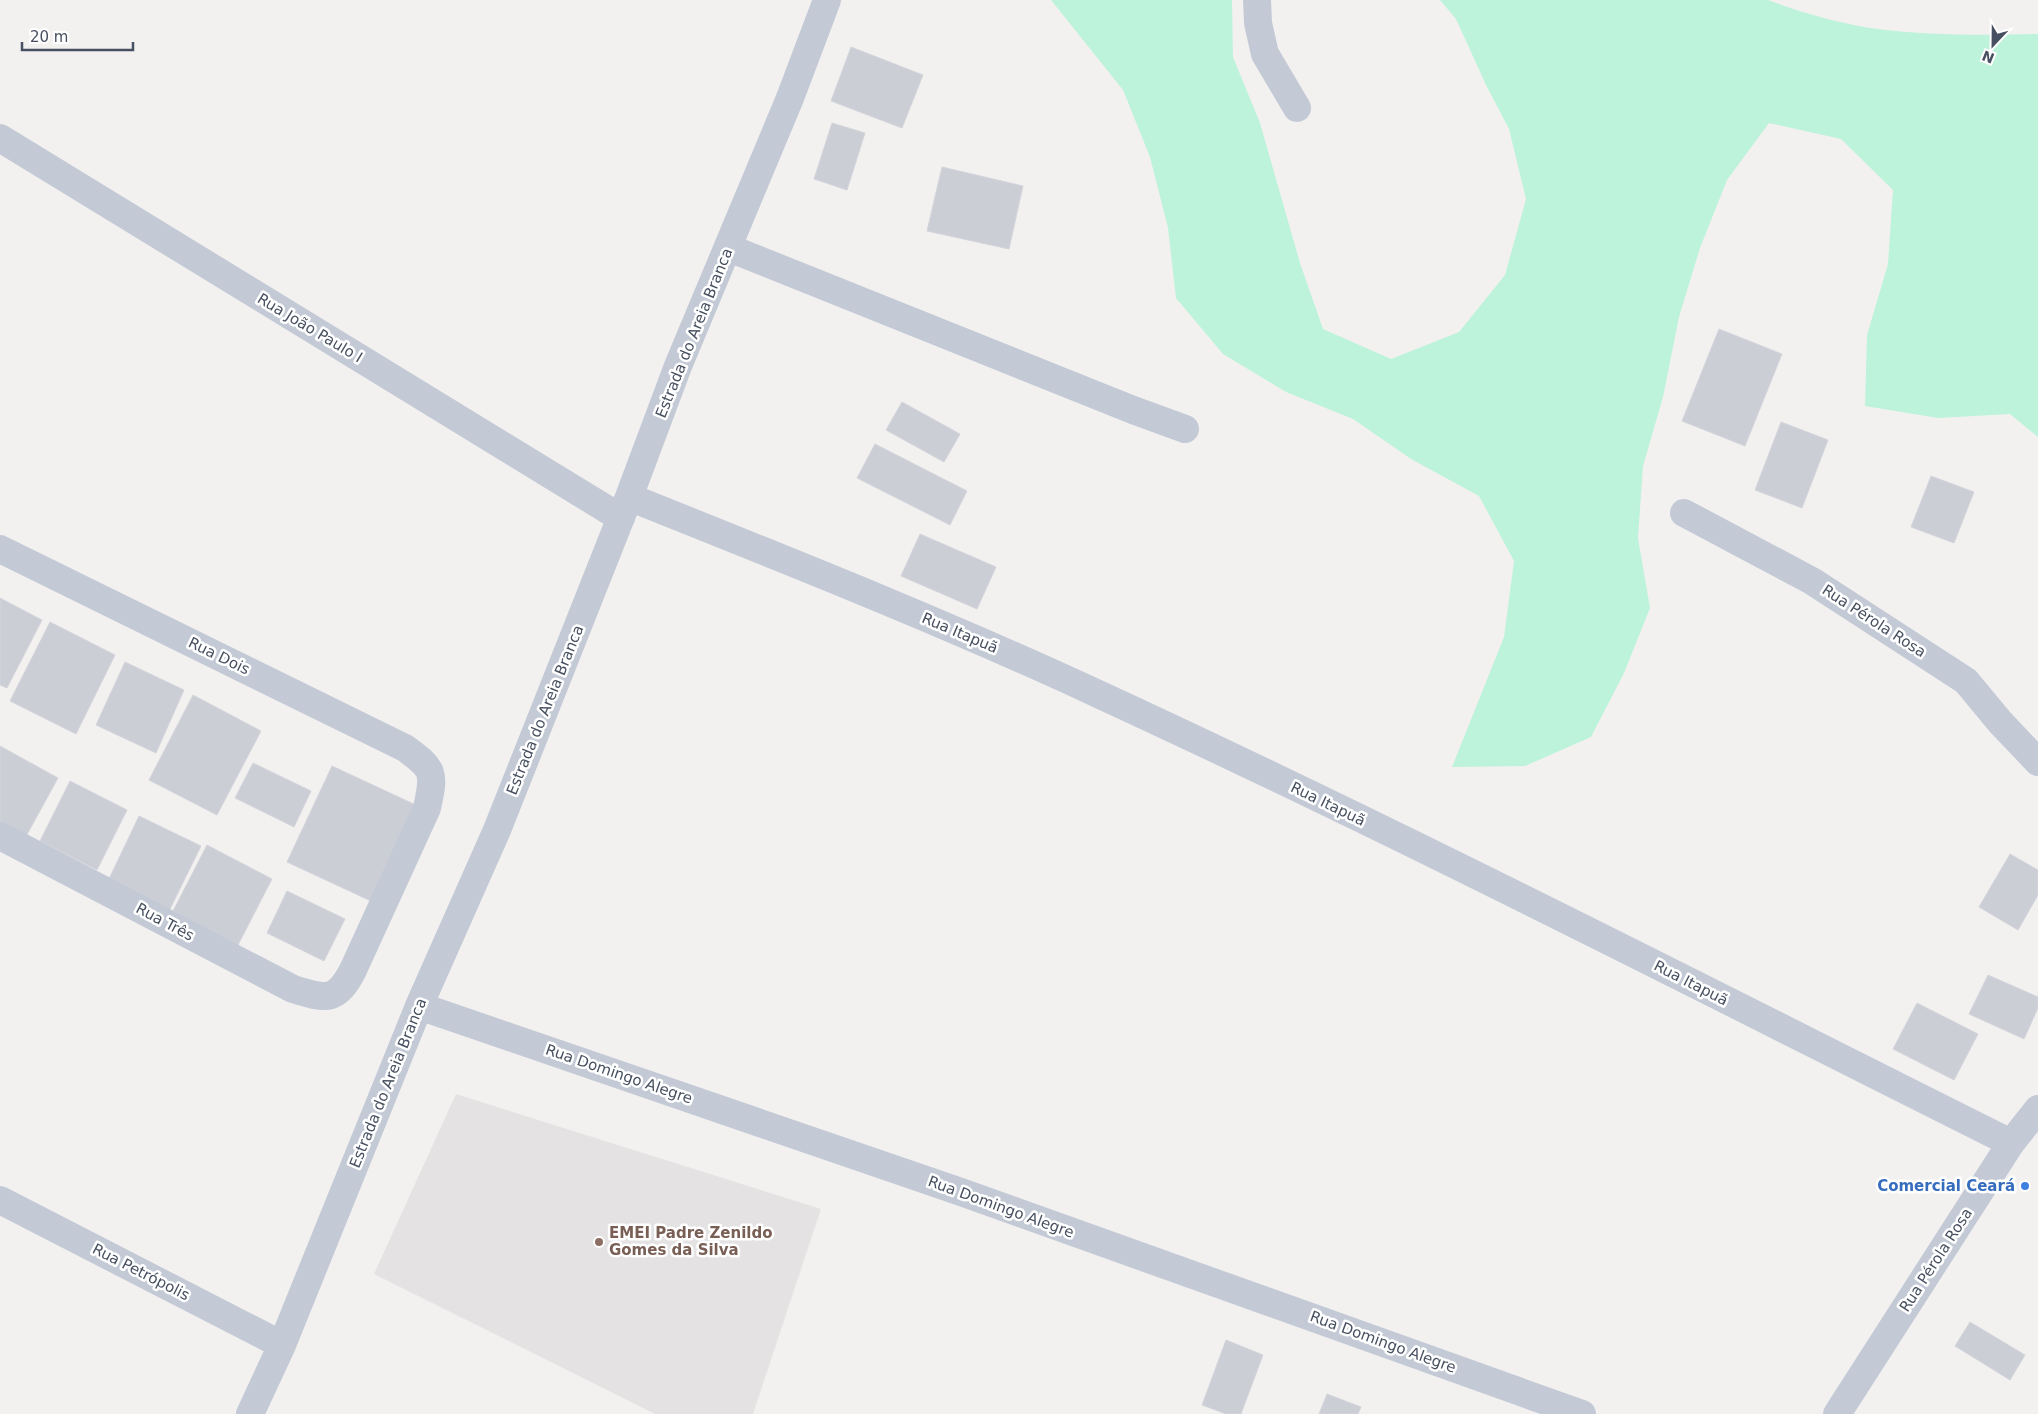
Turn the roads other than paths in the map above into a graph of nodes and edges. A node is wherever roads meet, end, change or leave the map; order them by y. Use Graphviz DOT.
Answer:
graph roads {
  1 [pos="828,0"];
  2 [pos="1257,0"];
  3 [pos="1297,108"];
  4 [pos="0,138"];
  5 [pos="729,248"];
  6 [pos="1185,428"];
  7 [pos="625,507"];
  8 [pos="1684,513"];
  9 [pos="0,548"];
  10 [pos="2038,762"];
  11 [pos="0,836"];
  12 [pos="333,994"];
  13 [pos="419,1006"];
  14 [pos="2038,1109"];
  15 [pos="2011,1143"];
  16 [pos="0,1200"];
  17 [pos="282,1345"];
  18 [pos="250,1414"];
  19 [pos="1582,1414"];
  20 [pos="1836,1414"];
  1 -- 5 [label="street, Estrada do Areia Branca"];
  2 -- 3 [label="street"];
  4 -- 7 [label="street, Rua João Paulo I"];
  5 -- 6 [label="street"];
  5 -- 7 [label="street, Estrada do Areia Branca"];
  7 -- 13 [label="street, Estrada do Areia Branca"];
  7 -- 15 [label="street, Rua Itapuã"];
  8 -- 10 [label="street, Rua Pérola Rosa"];
  9 -- 12 [label="street, Rua Dois"];
  11 -- 12 [label="street, Rua Três"];
  13 -- 17 [label="street, Estrada do Areia Branca"];
  13 -- 19 [label="street, Rua Domingo Alegre"];
  14 -- 15 [label="street, Rua Pérola Rosa"];
  15 -- 20 [label="street, Rua Pérola Rosa"];
  16 -- 17 [label="street, Rua Petrópolis"];
  17 -- 18 [label="street, Estrada do Areia Branca"];
}
